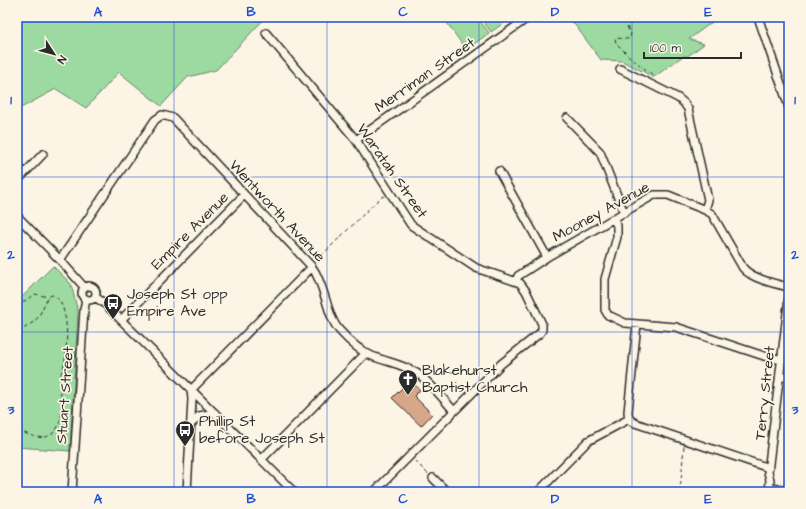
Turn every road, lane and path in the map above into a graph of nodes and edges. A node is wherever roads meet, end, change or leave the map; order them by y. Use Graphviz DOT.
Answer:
graph roads {
  1 [pos="529,17"];
  2 [pos="758,17"];
  3 [pos="627,26"];
  4 [pos="266,33"];
  5 [pos="620,69"];
  6 [pos="649,84"];
  7 [pos="789,107"];
  8 [pos="566,118"];
  9 [pos="356,140"];
  10 [pos="43,154"];
  11 [pos="499,171"];
  12 [pos="17,181"];
  13 [pos="390,193"];
  14 [pos="244,195"];
  15 [pos="706,210"];
  16 [pos="624,213"];
  17 [pos="17,216"];
  18 [pos="614,219"];
  19 [pos="547,257"];
  20 [pos="60,260"];
  21 [pos="312,267"];
  22 [pos="516,281"];
  23 [pos="789,287"];
  24 [pos="85,288"];
  25 [pos="48,297"];
  26 [pos="789,297"];
  27 [pos="95,298"];
  28 [pos="86,299"];
  29 [pos="17,306"];
  30 [pos="121,320"];
  31 [pos="637,324"];
  32 [pos="17,340"];
  33 [pos="366,353"];
  34 [pos="782,360"];
  35 [pos="780,377"];
  36 [pos="789,377"];
  37 [pos="191,390"];
  38 [pos="454,411"];
  39 [pos="214,413"];
  40 [pos="629,419"];
  41 [pos="191,424"];
  42 [pos="17,430"];
  43 [pos="685,440"];
  44 [pos="410,456"];
  45 [pos="262,459"];
  46 [pos="769,468"];
  47 [pos="433,478"];
  48 [pos="769,490"];
  49 [pos="789,490"];
  50 [pos="72,492"];
  51 [pos="187,492"];
  52 [pos="294,492"];
  53 [pos="374,492"];
  54 [pos="447,492"];
  55 [pos="538,492"];
  56 [pos="680,492"];
  1 -- 9 [label="street, Merriman Street"];
  2 -- 7 [label="street"];
  3 -- 6 [label="path"];
  4 -- 9 [label="street, Waratah Street"];
  5 -- 6 [label="street"];
  6 -- 15 [label="street"];
  8 -- 16 [label="street"];
  9 -- 13 [label="street, Waratah Street"];
  10 -- 12 [label="street"];
  11 -- 19 [label="street"];
  13 -- 21 [label="path"];
  13 -- 22 [label="street, Waratah Street"];
  14 -- 20 [label="street, Wentworth Avenue"];
  14 -- 21 [label="street, Wentworth Avenue"];
  14 -- 30 [label="street, Empire Avenue"];
  15 -- 16 [label="street, Mooney Avenue"];
  15 -- 23 [label="street, Mooney Avenue"];
  16 -- 18 [label="street, Mooney Avenue"];
  17 -- 20 [label="street"];
  18 -- 19 [label="street, Mooney Avenue"];
  18 -- 31 [label="street"];
  19 -- 22 [label="street, Mooney Avenue"];
  20 -- 24 [label="street"];
  21 -- 33 [label="street, Wentworth Avenue"];
  21 -- 37 [label="street"];
  22 -- 38 [label="street"];
  24 -- 27 [label="street"];
  24 -- 28 [label="street"];
  25 -- 29 [label="path"];
  25 -- 32 [label="path"];
  25 -- 42 [label="path"];
  26 -- 34 [label="street, Terry Street"];
  27 -- 28 [label="street"];
  27 -- 30 [label="street"];
  28 -- 50 [label="street, Stuart Street"];
  30 -- 37 [label="street"];
  31 -- 34 [label="street"];
  31 -- 40 [label="street"];
  33 -- 38 [label="street, Wentworth Avenue"];
  33 -- 45 [label="street"];
  34 -- 35 [label="street, Terry Street"];
  35 -- 36 [label="street"];
  35 -- 46 [label="street, Terry Street"];
  37 -- 39 [label="street"];
  37 -- 41 [label="street"];
  38 -- 44 [label="street"];
  39 -- 41 [label="street"];
  39 -- 45 [label="street"];
  40 -- 43 [label="street"];
  40 -- 55 [label="street"];
  41 -- 51 [label="street"];
  43 -- 46 [label="street"];
  43 -- 56 [label="path"];
  44 -- 47 [label="path"];
  44 -- 53 [label="street"];
  45 -- 52 [label="street"];
  46 -- 48 [label="street, Terry Street"];
  47 -- 54 [label="street"];
  48 -- 49 [label="street"];
}
